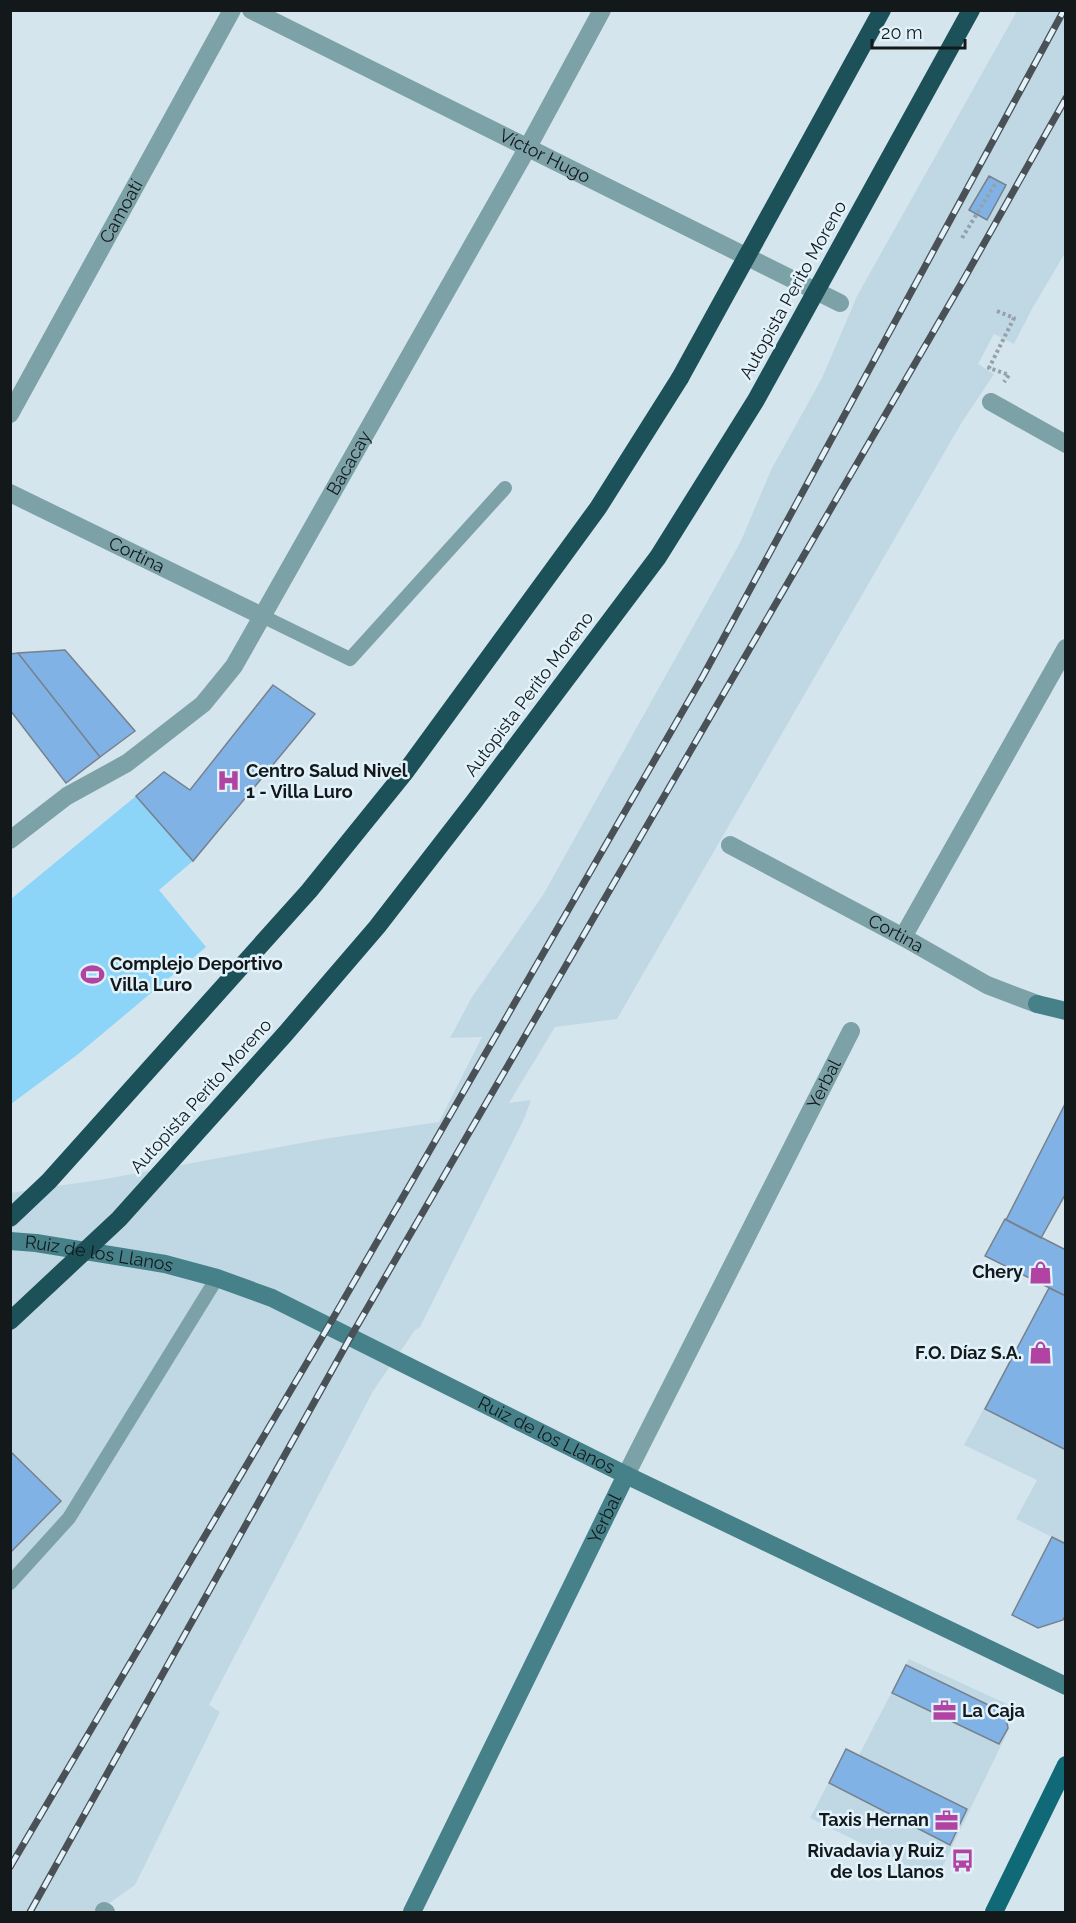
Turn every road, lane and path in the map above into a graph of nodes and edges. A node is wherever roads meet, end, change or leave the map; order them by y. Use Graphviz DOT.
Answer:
graph roads {
  1 [pos="232,10"];
  2 [pos="251,10"];
  3 [pos="602,10"];
  4 [pos="882,10"];
  5 [pos="971,10"];
  6 [pos="528,147"];
  7 [pos="997,180"];
  8 [pos="962,238"];
  9 [pos="840,303"];
  10 [pos="997,310"];
  11 [pos="998,350"];
  12 [pos="991,402"];
  13 [pos="10,414"];
  14 [pos="1065,444"];
  15 [pos="505,488"];
  16 [pos="10,493"];
  17 [pos="262,616"];
  18 [pos="1065,648"];
  19 [pos="10,840"];
  20 [pos="730,845"];
  21 [pos="903,937"];
  22 [pos="1065,999"];
  23 [pos="1037,1004"];
  24 [pos="1065,1011"];
  25 [pos="851,1031"];
  26 [pos="10,1218"];
  27 [pos="10,1241"];
  28 [pos="217,1278"];
  29 [pos="10,1321"];
  30 [pos="626,1475"];
  31 [pos="10,1583"];
  32 [pos="1065,1686"];
  33 [pos="1065,1765"];
  34 [pos="412,1912"];
  35 [pos="994,1912"];
  1 -- 13 [label="street, Camoatí"];
  2 -- 6 [label="street, Víctor Hugo"];
  3 -- 6 [label="street, Bacacay"];
  4 -- 26 [label="highway, bridge"];
  5 -- 29 [label="highway, Autopista Perito Moreno, bridge"];
  6 -- 9 [label="street, Víctor Hugo"];
  6 -- 17 [label="street, Bacacay"];
  7 -- 8 [label="path"];
  10 -- 11 [label="path"];
  12 -- 14 [label="street"];
  15 -- 17 [label="lane"];
  16 -- 17 [label="street, Cortina"];
  17 -- 19 [label="street, Bacacay"];
  18 -- 21 [label="street"];
  20 -- 21 [label="street, Cortina"];
  21 -- 23 [label="street, Cortina"];
  22 -- 23 [label="street"];
  23 -- 24 [label="street, Cortina"];
  25 -- 30 [label="street, Yerbal"];
  27 -- 28 [label="street, Ruiz de los Llanos"];
  28 -- 30 [label="street, Ruiz de los Llanos"];
  28 -- 31 [label="lane"];
  30 -- 32 [label="street, Ruiz de los Llanos"];
  30 -- 34 [label="street, Yerbal"];
  33 -- 35 [label="main road"];
}
